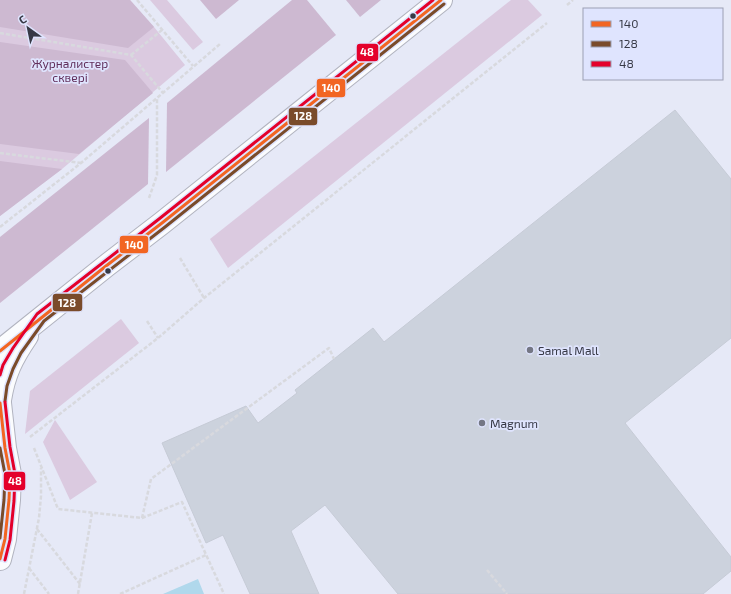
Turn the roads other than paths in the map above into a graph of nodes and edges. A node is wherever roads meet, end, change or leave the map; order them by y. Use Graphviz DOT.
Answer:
graph roads {
  1 [pos="441,0"];
  2 [pos="40,318"];
  3 [pos="0,351"];
  4 [pos="0,400"];
  5 [pos="0,404"];
  6 [pos="0,559"];
  1 -- 2 [label="street"];
  2 -- 3 [label="street"];
  2 -- 4 [label="street"];
  5 -- 6 [label="street"];
}
